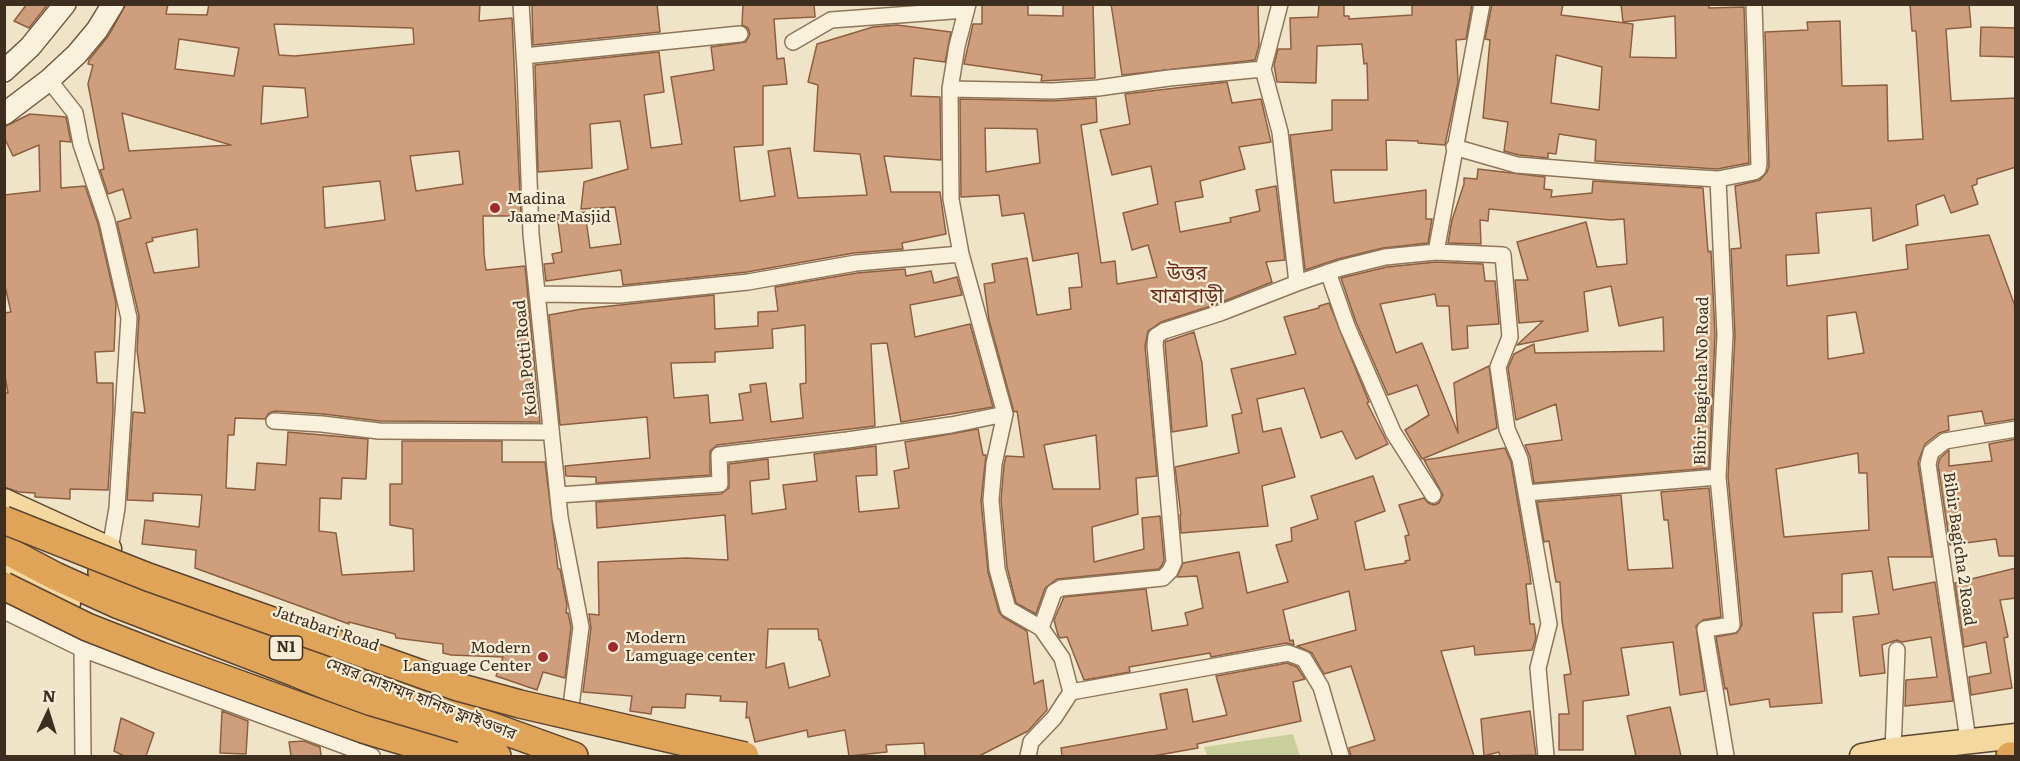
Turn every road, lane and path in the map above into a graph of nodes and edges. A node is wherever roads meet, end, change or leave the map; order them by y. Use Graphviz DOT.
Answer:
graph roads {
  1 [pos="65,4"];
  2 [pos="113,4"];
  3 [pos="521,4"];
  4 [pos="1280,4"];
  5 [pos="1482,4"];
  6 [pos="1754,4"];
  7 [pos="967,7"];
  8 [pos="740,34"];
  9 [pos="793,42"];
  10 [pos="524,56"];
  11 [pos="6,69"];
  12 [pos="1263,69"];
  13 [pos="49,80"];
  14 [pos="950,88"];
  15 [pos="32,93"];
  16 [pos="4,114"];
  17 [pos="1454,147"];
  18 [pos="1718,178"];
  19 [pos="1436,252"];
  20 [pos="961,255"];
  21 [pos="1328,272"];
  22 [pos="1297,282"];
  23 [pos="537,294"];
  24 [pos="1005,414"];
  25 [pos="274,421"];
  26 [pos="2016,429"];
  27 [pos="551,432"];
  28 [pos="1718,477"];
  29 [pos="1526,493"];
  30 [pos="558,495"];
  31 [pos="1433,495"];
  32 [pos="4,501"];
  33 [pos="4,521"];
  34 [pos="4,549"];
  35 [pos="110,549"];
  36 [pos="4,570"];
  37 [pos="4,586"];
  38 [pos="4,611"];
  39 [pos="1041,628"];
  40 [pos="82,649"];
  41 [pos="1897,650"];
  42 [pos="1071,692"];
  43 [pos="571,706"];
  44 [pos="2016,735"];
  45 [pos="1968,740"];
  46 [pos="1893,750"];
  47 [pos="83,756"];
  48 [pos="372,756"];
  49 [pos="448,756"];
  50 [pos="454,756"];
  51 [pos="496,756"];
  52 [pos="574,756"];
  53 [pos="686,756"];
  54 [pos="745,756"];
  55 [pos="1028,756"];
  56 [pos="1341,756"];
  57 [pos="1546,756"];
  58 [pos="1726,756"];
  59 [pos="1862,756"];
  60 [pos="2010,756"];
  61 [pos="2016,756"];
  1 -- 11 [label="main road"];
  2 -- 13 [label="main road"];
  3 -- 10 [label="street, Kola Potti Road"];
  4 -- 12 [label="street"];
  5 -- 17 [label="street"];
  6 -- 18 [label="street"];
  7 -- 9 [label="street"];
  7 -- 14 [label="street"];
  8 -- 10 [label="street"];
  10 -- 23 [label="street, Kola Potti Road"];
  11 -- 15 [label="main road"];
  12 -- 14 [label="street"];
  12 -- 22 [label="street"];
  13 -- 15 [label="main road"];
  13 -- 35 [label="street"];
  14 -- 20 [label="street"];
  15 -- 16 [label="main road"];
  17 -- 18 [label="street"];
  17 -- 19 [label="street"];
  18 -- 28 [label="street, Bibir Bagicha No Road"];
  19 -- 21 [label="street"];
  19 -- 29 [label="street"];
  20 -- 23 [label="street"];
  20 -- 24 [label="street"];
  21 -- 22 [label="street"];
  21 -- 31 [label="street"];
  22 -- 39 [label="street"];
  23 -- 27 [label="street, Kola Potti Road"];
  24 -- 30 [label="street"];
  24 -- 39 [label="street"];
  25 -- 27 [label="street"];
  26 -- 45 [label="street, Bibir Bagicha 2 Road"];
  27 -- 30 [label="street, Kola Potti Road"];
  28 -- 29 [label="street, Bibir Bagicha No Road"];
  28 -- 58 [label="street"];
  29 -- 57 [label="street"];
  30 -- 43 [label="street, Kola Potti Road"];
  32 -- 35 [label="main road, Jatrabari Road"];
  33 -- 52 [label="highway, মেয়র মোহাম্মদ হানিফ ফ্লাইওভার / N1, bridge"];
  33 -- 54 [label="highway, bridge"];
  34 -- 51 [label="highway, মেয়র মোহাম্মদ হানিফ ফ্লাইওভার / N1"];
  35 -- 43 [label="main road, Jatrabari Road"];
  36 -- 49 [label="main road"];
  37 -- 50 [label="highway, bridge"];
  38 -- 40 [label="street"];
  39 -- 42 [label="street"];
  40 -- 47 [label="street"];
  40 -- 48 [label="street"];
  41 -- 46 [label="street"];
  42 -- 55 [label="street"];
  42 -- 56 [label="street"];
  43 -- 53 [label="main road, Jatrabari Road"];
  44 -- 45 [label="main road"];
  45 -- 46 [label="main road"];
  46 -- 59 [label="main road"];
  60 -- 61 [label="highway"];
}
